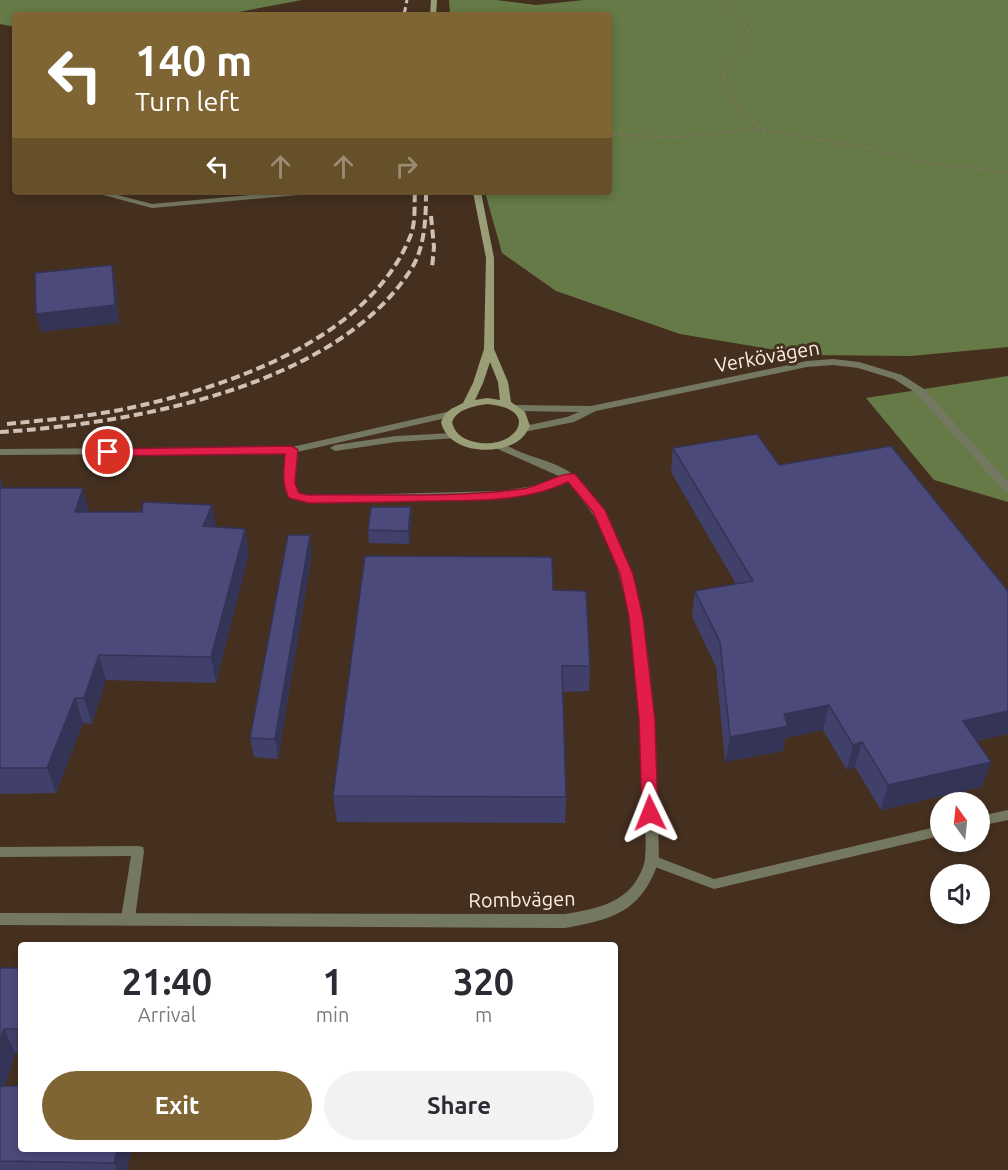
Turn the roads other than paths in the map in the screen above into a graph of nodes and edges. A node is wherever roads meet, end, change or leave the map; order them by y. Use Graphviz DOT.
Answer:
graph roads {
  1 [pos="108,195"];
  2 [pos="276,195"];
  3 [pos="478,195"];
  4 [pos="489,349"];
  5 [pos="468,403"];
  6 [pos="511,406"];
  7 [pos="593,409"];
  8 [pos="451,414"];
  9 [pos="524,429"];
  10 [pos="453,436"];
  11 [pos="497,445"];
  12 [pos="292,450"];
  13 [pos="0,452"];
  14 [pos="570,477"];
  15 [pos="1008,489"];
  16 [pos="1008,814"];
  17 [pos="990,818"];
  18 [pos="930,833"];
  19 [pos="0,852"];
  20 [pos="652,860"];
  21 [pos="128,918"];
  22 [pos="0,919"];
  1 -- 2 [label="street"];
  3 -- 4 [label="main road"];
  4 -- 5 [label="main road"];
  4 -- 6 [label="main road"];
  5 -- 6 [label="main road, Verkövägen"];
  5 -- 8 [label="main road"];
  6 -- 7 [label="street, Verkövägen"];
  6 -- 9 [label="main road"];
  7 -- 9 [label="street, Verkövägen"];
  7 -- 15 [label="street, Verkövägen"];
  8 -- 10 [label="main road"];
  8 -- 12 [label="street"];
  9 -- 11 [label="main road, Verkövägen"];
  10 -- 11 [label="main road"];
  10 -- 12 [label="street"];
  11 -- 14 [label="street"];
  12 -- 13 [label="street"];
  12 -- 14 [label="street"];
  14 -- 20 [label="street, Rombvägen"];
  16 -- 17 [label="lane"];
  18 -- 20 [label="lane"];
  19 -- 21 [label="lane"];
  20 -- 21 [label="street, Rombvägen"];
  21 -- 22 [label="street, Rombvägen"];
}
